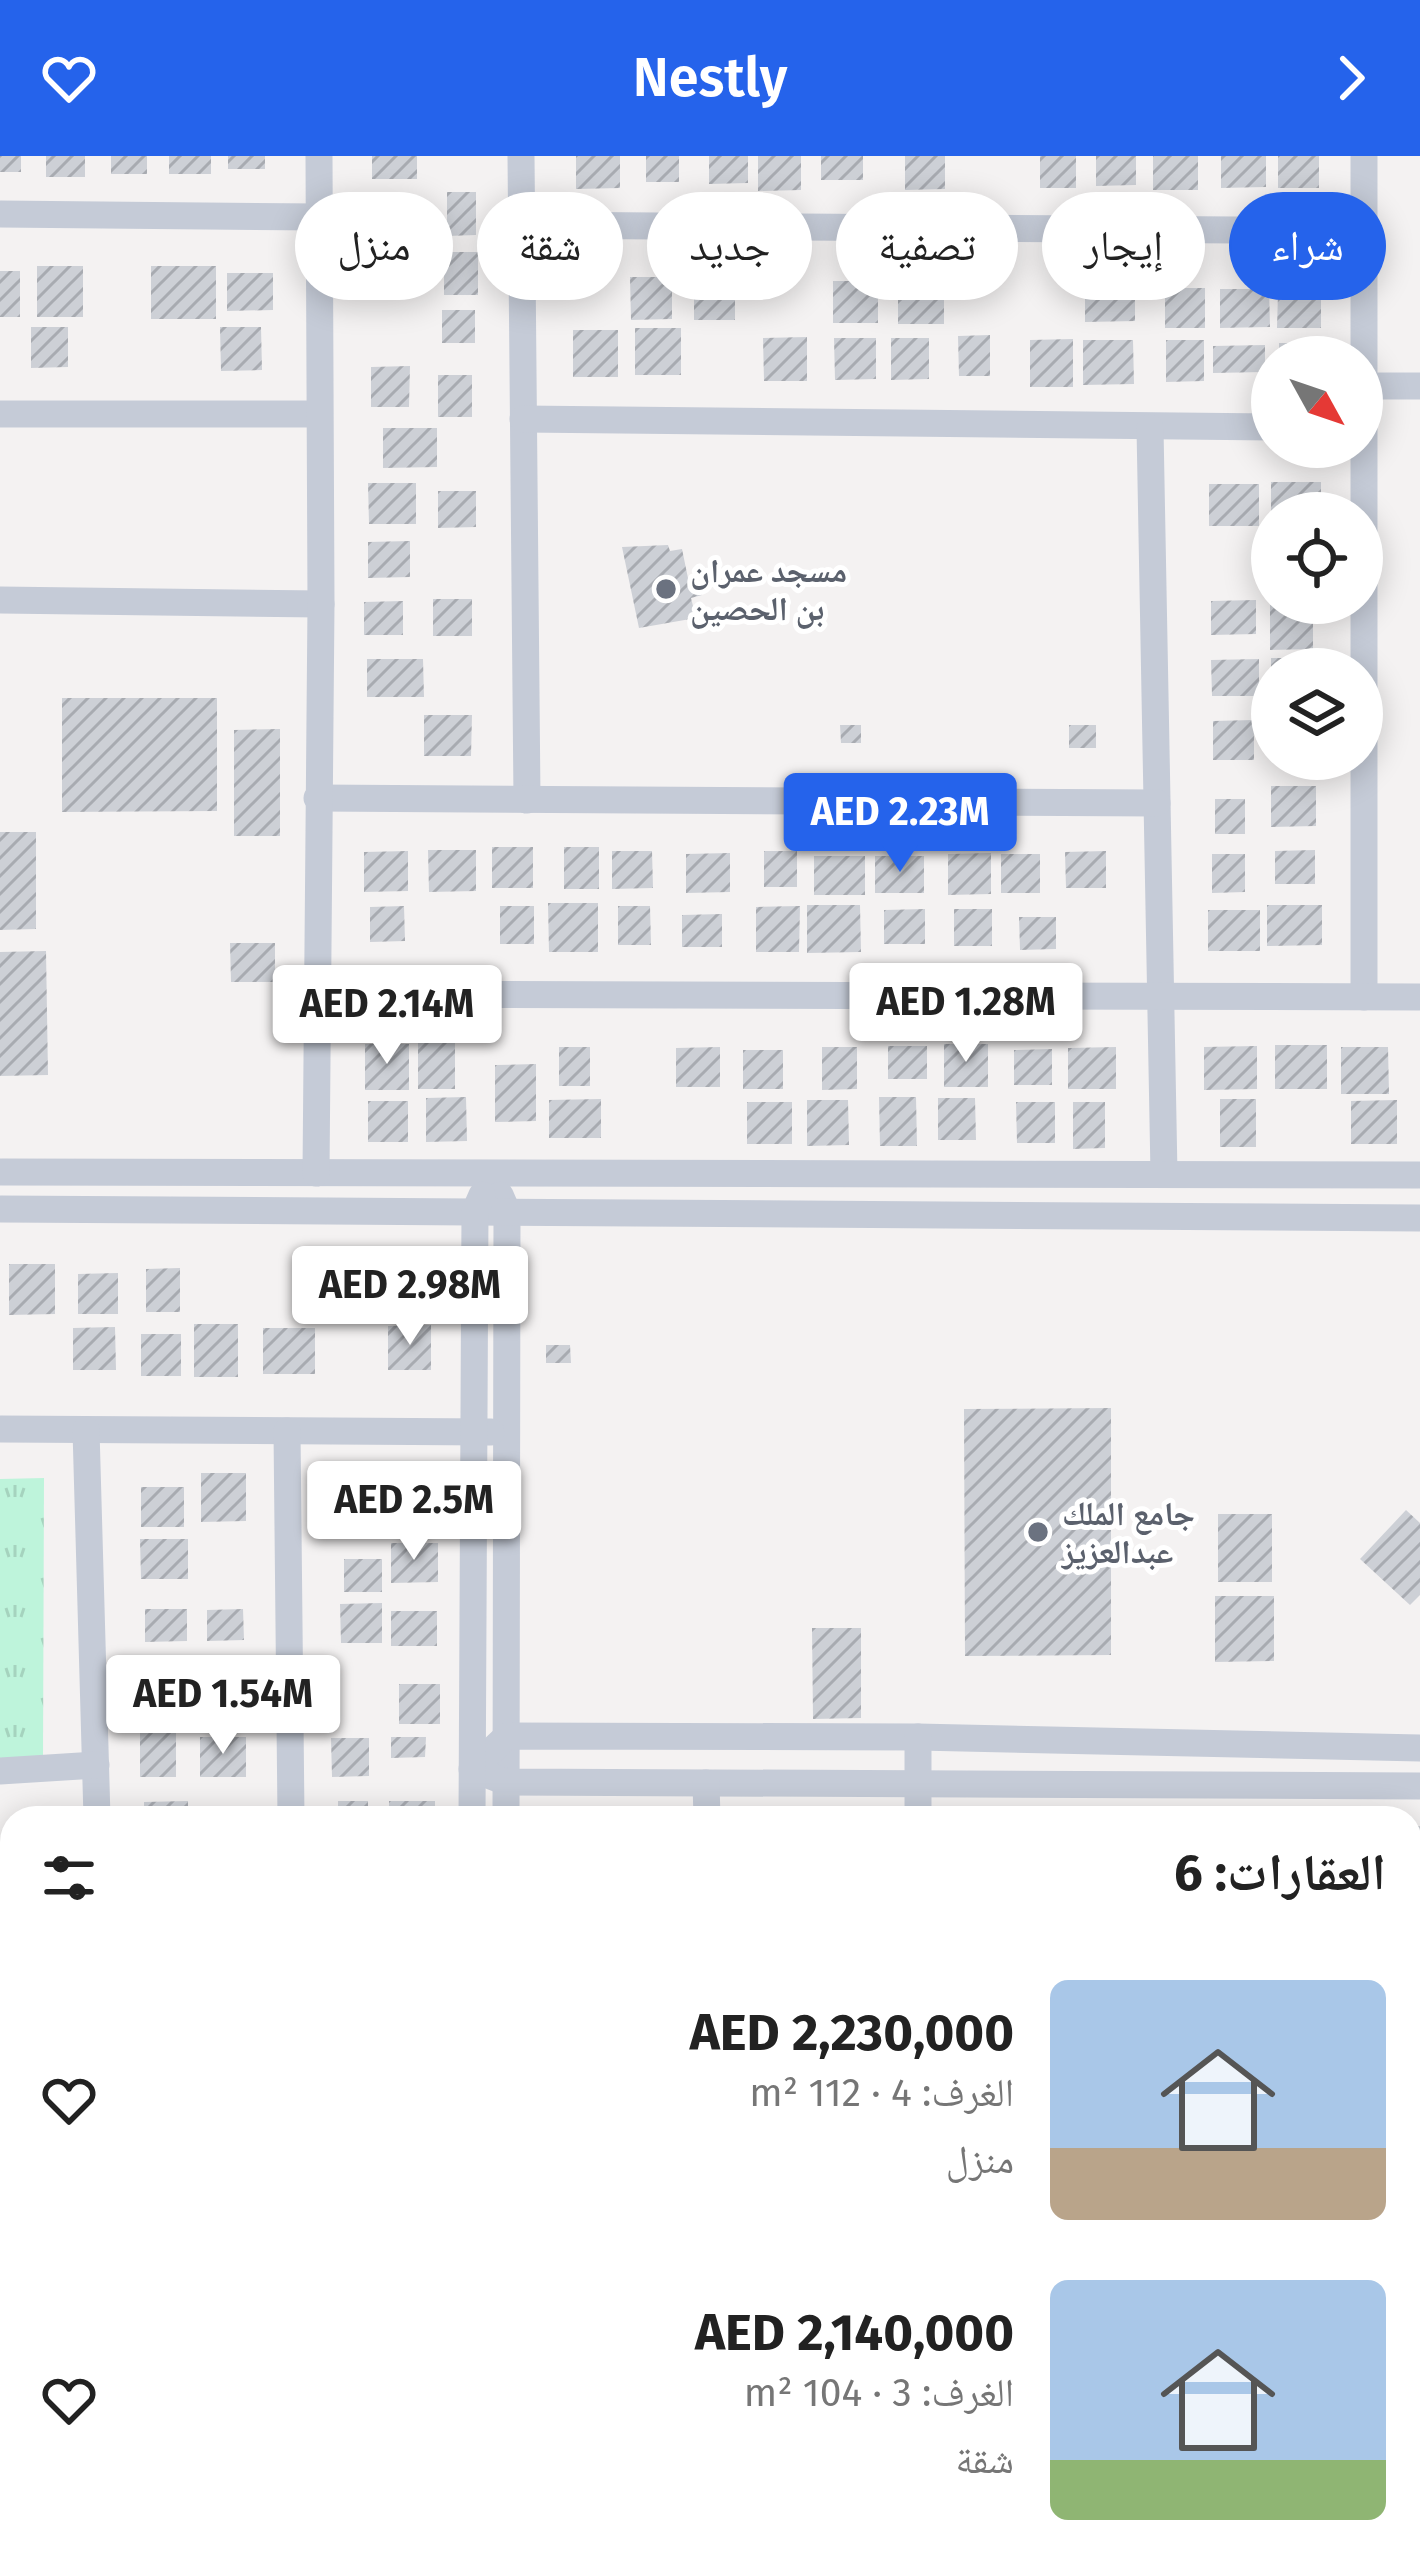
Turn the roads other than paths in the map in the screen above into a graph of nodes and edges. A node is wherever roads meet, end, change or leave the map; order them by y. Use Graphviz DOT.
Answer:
graph roads {
  1 [pos="319,156"];
  2 [pos="521,156"];
  3 [pos="1364,156"];
  4 [pos="319,192"];
  5 [pos="521,192"];
  6 [pos="1364,192"];
  7 [pos="0,214"];
  8 [pos="295,218"];
  9 [pos="623,226"];
  10 [pos="1229,230"];
  11 [pos="318,300"];
  12 [pos="522,300"];
  13 [pos="1364,300"];
  14 [pos="1364,336"];
  15 [pos="1383,386"];
  16 [pos="1420,386"];
  17 [pos="0,414"];
  18 [pos="317,414"];
  19 [pos="523,418"];
  20 [pos="1251,427"];
  21 [pos="1150,428"];
  22 [pos="1363,468"];
  23 [pos="0,600"];
  24 [pos="321,604"];
  25 [pos="317,798"];
  26 [pos="527,800"];
  27 [pos="1157,803"];
  28 [pos="316,994"];
  29 [pos="1161,996"];
  30 [pos="1364,997"];
  31 [pos="1420,997"];
  32 [pos="0,1172"];
  33 [pos="316,1173"];
  34 [pos="1164,1174"];
  35 [pos="491,1175"];
  36 [pos="1420,1175"];
  37 [pos="0,1210"];
  38 [pos="475,1210"];
  39 [pos="507,1211"];
  40 [pos="1420,1218"];
  41 [pos="0,1429"];
  42 [pos="86,1430"];
  43 [pos="287,1431"];
  44 [pos="474,1432"];
  45 [pos="507,1432"];
  46 [pos="507,1736"];
  47 [pos="918,1737"];
  48 [pos="1420,1748"];
  49 [pos="96,1765"];
  50 [pos="472,1769"];
  51 [pos="0,1771"];
  52 [pos="506,1782"];
  53 [pos="706,1783"];
  54 [pos="918,1783"];
  55 [pos="1420,1786"];
  56 [pos="97,1806"];
  57 [pos="291,1806"];
  58 [pos="472,1806"];
  59 [pos="506,1806"];
  60 [pos="707,1806"];
  61 [pos="918,1806"];
  1 -- 4 [label="street"];
  2 -- 5 [label="street"];
  3 -- 6 [label="street"];
  7 -- 8 [label="street"];
  9 -- 10 [label="street"];
  11 -- 18 [label="street"];
  12 -- 19 [label="street"];
  13 -- 14 [label="street"];
  15 -- 16 [label="street"];
  17 -- 18 [label="street"];
  18 -- 24 [label="street"];
  19 -- 21 [label="street"];
  19 -- 26 [label="street"];
  20 -- 21 [label="street"];
  21 -- 27 [label="street"];
  22 -- 30 [label="street"];
  23 -- 24 [label="street"];
  24 -- 25 [label="street"];
  25 -- 26 [label="street"];
  25 -- 28 [label="street"];
  26 -- 27 [label="street"];
  27 -- 29 [label="street"];
  28 -- 29 [label="street"];
  28 -- 33 [label="street"];
  29 -- 30 [label="street"];
  29 -- 34 [label="street"];
  30 -- 31 [label="street"];
  32 -- 33 [label="street"];
  33 -- 35 [label="street"];
  34 -- 35 [label="street"];
  34 -- 36 [label="street"];
  35 -- 38 [label="street"];
  35 -- 39 [label="street"];
  37 -- 38 [label="street"];
  38 -- 39 [label="street"];
  38 -- 44 [label="street"];
  39 -- 40 [label="street"];
  39 -- 45 [label="street"];
  41 -- 42 [label="street"];
  42 -- 43 [label="street"];
  42 -- 49 [label="street"];
  43 -- 44 [label="street"];
  43 -- 57 [label="street"];
  44 -- 45 [label="street"];
  44 -- 50 [label="street"];
  45 -- 46 [label="street"];
  46 -- 47 [label="street"];
  46 -- 50 [label="street"];
  46 -- 52 [label="street"];
  47 -- 48 [label="street"];
  47 -- 54 [label="street"];
  49 -- 51 [label="street"];
  49 -- 56 [label="street"];
  50 -- 52 [label="street"];
  50 -- 58 [label="street"];
  52 -- 53 [label="street"];
  52 -- 59 [label="street"];
  53 -- 54 [label="street"];
  53 -- 60 [label="street"];
  54 -- 55 [label="street"];
  54 -- 61 [label="street"];
}
